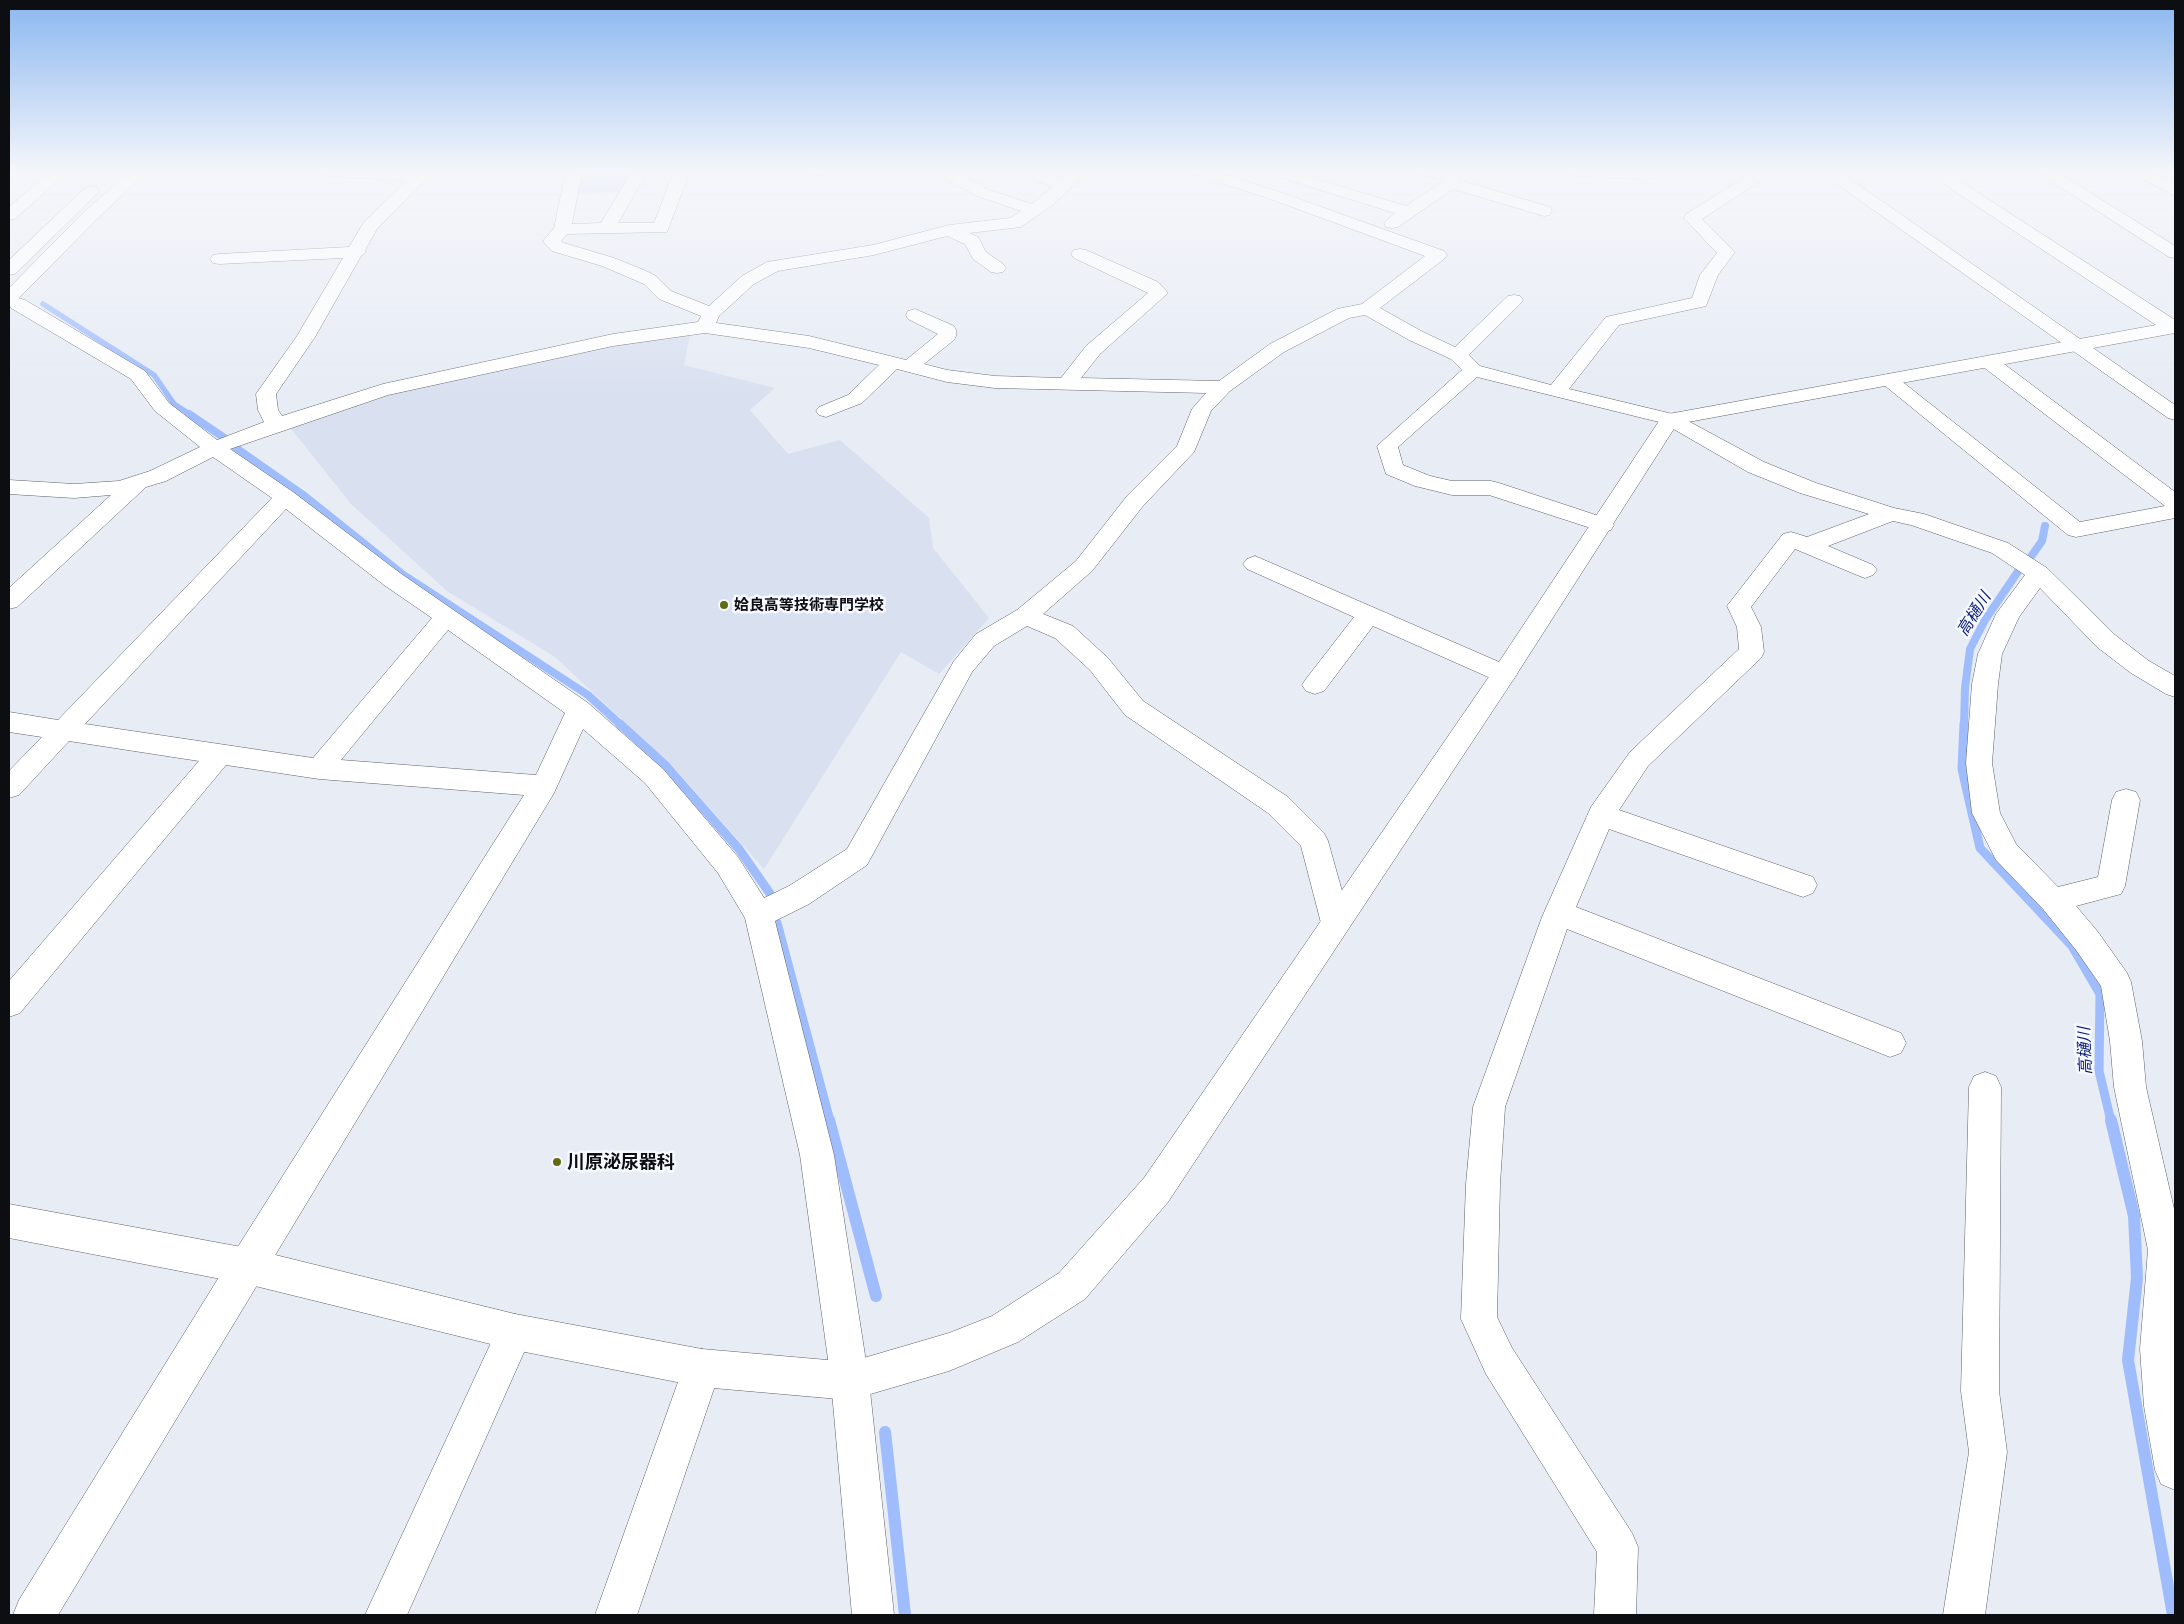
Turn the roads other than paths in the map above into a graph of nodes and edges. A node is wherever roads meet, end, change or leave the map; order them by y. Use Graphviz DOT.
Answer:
graph roads {
  1 [pos="33,247"];
  2 [pos="62,247"];
  3 [pos="360,247"];
  4 [pos="558,247"];
  5 [pos="886,247"];
  6 [pos="975,247"];
  7 [pos="1417,247"];
  8 [pos="1721,247"];
  9 [pos="1936,247"];
  10 [pos="2050,247"];
  11 [pos="357,252"];
  12 [pos="1080,254"];
  13 [pos="219,259"];
  14 [pos="997,268"];
  15 [pos="9,270"];
  16 [pos="1514,300"];
  17 [pos="13,301"];
  18 [pos="1368,309"];
  19 [pos="915,315"];
  20 [pos="708,321"];
  21 [pos="2175,328"];
  22 [pos="2074,344"];
  23 [pos="1466,362"];
  24 [pos="1989,362"];
  25 [pos="901,364"];
  26 [pos="1888,380"];
  27 [pos="1067,383"];
  28 [pos="1222,387"];
  29 [pos="1556,392"];
  30 [pos="826,411"];
  31 [pos="2175,414"];
  32 [pos="1670,419"];
  33 [pos="276,425"];
  34 [pos="214,448"];
  35 [pos="138,482"];
  36 [pos="9,487"];
  37 [pos="285,498"];
  38 [pos="2175,503"];
  39 [pos="2175,511"];
  40 [pos="1890,514"];
  41 [pos="1603,525"];
  42 [pos="1806,546"];
  43 [pos="1255,564"];
  44 [pos="1865,570"];
  45 [pos="2039,573"];
  46 [pos="9,601"];
  47 [pos="1369,614"];
  48 [pos="447,616"];
  49 [pos="1025,616"];
  50 [pos="1504,674"];
  51 [pos="1315,685"];
  52 [pos="2175,688"];
  53 [pos="579,710"];
  54 [pos="9,722"];
  55 [pos="65,730"];
  56 [pos="220,754"];
  57 [pos="320,769"];
  58 [pos="544,786"];
  59 [pos="9,788"];
  60 [pos="2126,800"];
  61 [pos="1601,814"];
  62 [pos="1804,885"];
  63 [pos="2054,900"];
  64 [pos="1559,913"];
  65 [pos="758,915"];
  66 [pos="1336,923"];
  67 [pos="9,1003"];
  68 [pos="1890,1043"];
  69 [pos="1985,1087"];
  70 [pos="9,1221"];
  71 [pos="247,1266"];
  72 [pos="2168,1320"];
  73 [pos="515,1332"];
  74 [pos="702,1368"];
  75 [pos="850,1381"];
  76 [pos="2175,1470"];
  77 [pos="34,1615"];
  78 [pos="386,1615"];
  79 [pos="616,1615"];
  80 [pos="873,1615"];
  81 [pos="1615,1615"];
  82 [pos="1964,1615"];
  1 -- 15 [label="main road"];
  2 -- 17 [label="main road"];
  3 -- 11 [label="main road"];
  4 -- 20 [label="main road"];
  5 -- 20 [label="main road"];
  6 -- 14 [label="main road"];
  7 -- 18 [label="main road"];
  8 -- 29 [label="main road"];
  9 -- 22 [label="main road"];
  10 -- 21 [label="main road"];
  11 -- 13 [label="main road"];
  11 -- 33 [label="main road"];
  12 -- 27 [label="main road"];
  16 -- 23 [label="main road"];
  17 -- 34 [label="main road"];
  18 -- 23 [label="main road"];
  18 -- 28 [label="main road"];
  19 -- 25 [label="main road"];
  20 -- 25 [label="main road"];
  20 -- 33 [label="main road"];
  21 -- 22 [label="main road"];
  22 -- 24 [label="main road"];
  22 -- 31 [label="main road"];
  23 -- 29 [label="main road"];
  23 -- 41 [label="main road"];
  24 -- 26 [label="main road"];
  24 -- 38 [label="main road"];
  25 -- 27 [label="main road"];
  25 -- 30 [label="main road"];
  26 -- 32 [label="main road"];
  26 -- 39 [label="main road"];
  27 -- 28 [label="main road"];
  28 -- 49 [label="main road"];
  29 -- 32 [label="main road"];
  32 -- 40 [label="main road"];
  32 -- 41 [label="main road"];
  33 -- 34 [label="main road"];
  34 -- 35 [label="main road"];
  34 -- 37 [label="main road"];
  35 -- 36 [label="main road"];
  35 -- 46 [label="main road"];
  37 -- 48 [label="main road"];
  37 -- 55 [label="main road"];
  40 -- 42 [label="main road"];
  40 -- 45 [label="main road"];
  41 -- 50 [label="main road"];
  42 -- 44 [label="main road"];
  42 -- 61 [label="main road"];
  43 -- 47 [label="main road"];
  45 -- 52 [label="main road"];
  45 -- 63 [label="main road"];
  47 -- 50 [label="main road"];
  47 -- 51 [label="main road"];
  48 -- 53 [label="main road"];
  48 -- 57 [label="main road"];
  49 -- 65 [label="main road"];
  49 -- 66 [label="main road"];
  50 -- 66 [label="main road"];
  53 -- 58 [label="main road"];
  53 -- 65 [label="main road"];
  54 -- 55 [label="main road"];
  55 -- 56 [label="main road"];
  55 -- 59 [label="main road"];
  56 -- 57 [label="main road"];
  56 -- 67 [label="main road"];
  57 -- 58 [label="main road"];
  58 -- 71 [label="main road"];
  60 -- 63 [label="main road"];
  61 -- 62 [label="main road"];
  61 -- 64 [label="main road"];
  63 -- 72 [label="main road"];
  64 -- 68 [label="main road"];
  64 -- 81 [label="main road"];
  65 -- 75 [label="main road"];
  66 -- 75 [label="main road"];
  69 -- 82 [label="main road"];
  70 -- 71 [label="main road"];
  71 -- 73 [label="main road"];
  71 -- 77 [label="main road"];
  72 -- 76 [label="main road"];
  73 -- 74 [label="main road"];
  73 -- 78 [label="main road"];
  74 -- 75 [label="main road"];
  74 -- 79 [label="main road"];
  75 -- 80 [label="main road"];
}
